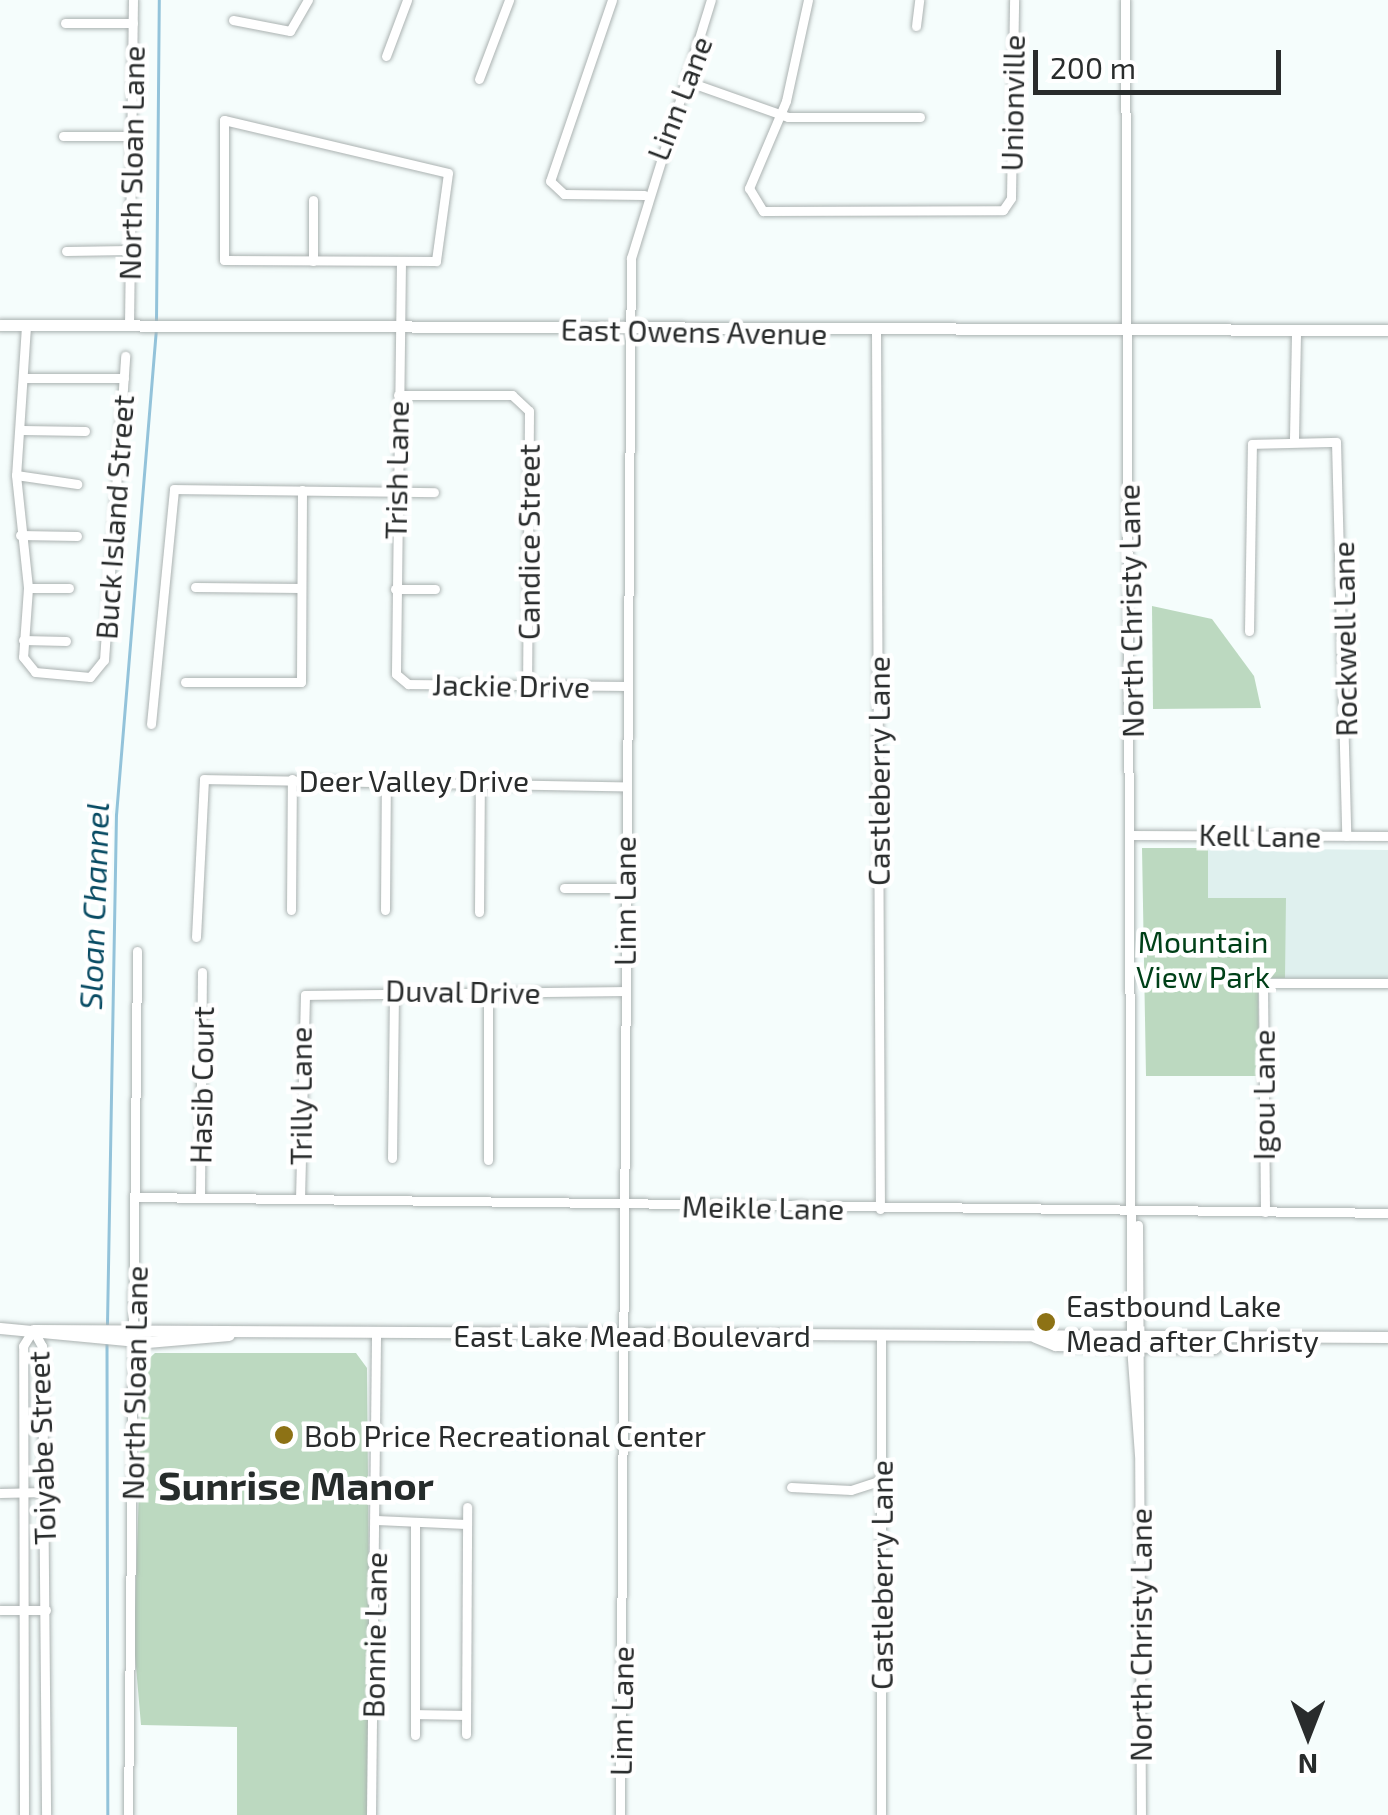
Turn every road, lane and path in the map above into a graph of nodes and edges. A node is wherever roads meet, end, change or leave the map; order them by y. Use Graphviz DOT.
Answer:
graph roads {
  1 [pos="132,0"];
  2 [pos="308,0"];
  3 [pos="408,0"];
  4 [pos="509,0"];
  5 [pos="612,0"];
  6 [pos="711,0"];
  7 [pos="808,0"];
  8 [pos="919,0"];
  9 [pos="1014,0"];
  10 [pos="1125,0"];
  11 [pos="233,20"];
  12 [pos="65,23"];
  13 [pos="132,23"];
  14 [pos="916,26"];
  15 [pos="386,56"];
  16 [pos="479,79"];
  17 [pos="689,82"];
  18 [pos="780,115"];
  19 [pos="920,118"];
  20 [pos="63,136"];
  21 [pos="132,136"];
  22 [pos="644,195"];
  23 [pos="313,200"];
  24 [pos="66,250"];
  25 [pos="130,250"];
  26 [pos="313,260"];
  27 [pos="400,261"];
  28 [pos="0,326"];
  29 [pos="26,326"];
  30 [pos="130,326"];
  31 [pos="398,329"];
  32 [pos="631,329"];
  33 [pos="1388,330"];
  34 [pos="876,332"];
  35 [pos="1296,332"];
  36 [pos="1127,335"];
  37 [pos="125,356"];
  38 [pos="27,378"];
  39 [pos="124,378"];
  40 [pos="398,395"];
  41 [pos="22,430"];
  42 [pos="86,431"];
  43 [pos="1294,438"];
  44 [pos="16,475"];
  45 [pos="77,484"];
  46 [pos="302,490"];
  47 [pos="396,491"];
  48 [pos="434,492"];
  49 [pos="20,535"];
  50 [pos="78,536"];
  51 [pos="194,587"];
  52 [pos="28,588"];
  53 [pos="69,588"];
  54 [pos="302,588"];
  55 [pos="395,589"];
  56 [pos="435,589"];
  57 [pos="1249,631"];
  58 [pos="22,640"];
  59 [pos="66,641"];
  60 [pos="399,678"];
  61 [pos="185,682"];
  62 [pos="527,685"];
  63 [pos="625,686"];
  64 [pos="151,724"];
  65 [pos="292,780"];
  66 [pos="386,780"];
  67 [pos="480,781"];
  68 [pos="625,786"];
  69 [pos="1132,834"];
  70 [pos="1346,836"];
  71 [pos="1388,836"];
  72 [pos="564,888"];
  73 [pos="624,888"];
  74 [pos="291,910"];
  75 [pos="385,910"];
  76 [pos="479,912"];
  77 [pos="196,937"];
  78 [pos="137,952"];
  79 [pos="202,972"];
  80 [pos="1388,983"];
  81 [pos="394,990"];
  82 [pos="623,991"];
  83 [pos="488,992"];
  84 [pos="305,995"];
  85 [pos="392,1158"];
  86 [pos="488,1160"];
  87 [pos="137,1197"];
  88 [pos="200,1197"];
  89 [pos="300,1198"];
  90 [pos="626,1203"];
  91 [pos="880,1209"];
  92 [pos="1136,1210"];
  93 [pos="1264,1212"];
  94 [pos="1388,1214"];
  95 [pos="135,1327"];
  96 [pos="0,1328"];
  97 [pos="33,1330"];
  98 [pos="1137,1330"];
  99 [pos="90,1332"];
  100 [pos="228,1335"];
  101 [pos="376,1335"];
  102 [pos="625,1335"];
  103 [pos="881,1336"];
  104 [pos="1035,1337"];
  105 [pos="1226,1338"];
  106 [pos="1388,1338"];
  107 [pos="135,1342"];
  108 [pos="1137,1346"];
  109 [pos="881,1480"];
  110 [pos="791,1487"];
  111 [pos="23,1492"];
  112 [pos="45,1492"];
  113 [pos="0,1493"];
  114 [pos="467,1507"];
  115 [pos="375,1520"];
  116 [pos="415,1522"];
  117 [pos="468,1524"];
  118 [pos="0,1610"];
  119 [pos="22,1610"];
  120 [pos="46,1610"];
  121 [pos="415,1714"];
  122 [pos="465,1714"];
  123 [pos="415,1734"];
  124 [pos="466,1734"];
  125 [pos="24,1815"];
  126 [pos="46,1815"];
  127 [pos="128,1815"];
  128 [pos="371,1815"];
  129 [pos="620,1815"];
  130 [pos="881,1815"];
  131 [pos="1140,1815"];
  1 -- 13 [label="street, North Sloan Lane"];
  2 -- 11 [label="street"];
  3 -- 15 [label="street"];
  4 -- 16 [label="street"];
  5 -- 22 [label="street"];
  6 -- 17 [label="street, Linn Lane"];
  7 -- 18 [label="street"];
  8 -- 14 [label="street"];
  9 -- 18 [label="street, Unionville"];
  10 -- 36 [label="street, North Christy Lane"];
  12 -- 13 [label="street"];
  13 -- 21 [label="street, North Sloan Lane"];
  17 -- 18 [label="street"];
  17 -- 22 [label="street, Linn Lane"];
  18 -- 19 [label="street"];
  20 -- 21 [label="street"];
  21 -- 25 [label="street, North Sloan Lane"];
  22 -- 32 [label="street, Linn Lane"];
  23 -- 26 [label="street"];
  24 -- 25 [label="street"];
  25 -- 30 [label="street, North Sloan Lane"];
  26 -- 27 [label="street"];
  26 -- 27 [label="street"];
  27 -- 31 [label="street, Trish Lane"];
  28 -- 29 [label="main road, East Owens Avenue"];
  29 -- 30 [label="main road, East Owens Avenue"];
  29 -- 38 [label="street"];
  30 -- 31 [label="main road, East Owens Avenue"];
  31 -- 32 [label="main road, East Owens Avenue"];
  31 -- 40 [label="street, Trish Lane"];
  32 -- 34 [label="main road, East Owens Avenue"];
  32 -- 63 [label="street, Linn Lane"];
  33 -- 35 [label="main road, East Owens Avenue"];
  34 -- 36 [label="main road, East Owens Avenue"];
  34 -- 91 [label="street, Castleberry Lane"];
  35 -- 36 [label="main road, East Owens Avenue"];
  35 -- 43 [label="street"];
  36 -- 69 [label="street, North Christy Lane"];
  37 -- 39 [label="street, Buck Island Street"];
  38 -- 39 [label="street"];
  38 -- 41 [label="street"];
  39 -- 58 [label="street, Buck Island Street"];
  40 -- 47 [label="street, Trish Lane"];
  40 -- 62 [label="street, Candice Street"];
  41 -- 42 [label="street"];
  41 -- 44 [label="street"];
  43 -- 57 [label="street"];
  43 -- 70 [label="street, Rockwell Lane"];
  44 -- 45 [label="street"];
  44 -- 49 [label="street"];
  46 -- 47 [label="street"];
  46 -- 54 [label="street"];
  46 -- 64 [label="street"];
  47 -- 48 [label="street"];
  47 -- 55 [label="street, Trish Lane"];
  49 -- 50 [label="street"];
  49 -- 52 [label="street"];
  51 -- 54 [label="street"];
  52 -- 53 [label="street"];
  52 -- 58 [label="street"];
  54 -- 61 [label="street"];
  55 -- 56 [label="street"];
  55 -- 60 [label="street, Trish Lane"];
  58 -- 59 [label="street"];
  60 -- 62 [label="street, Jackie Drive"];
  62 -- 63 [label="street, Jackie Drive"];
  63 -- 68 [label="street, Linn Lane"];
  65 -- 66 [label="street, Deer Valley Drive"];
  65 -- 74 [label="street"];
  65 -- 77 [label="street, Deer Valley Drive"];
  66 -- 67 [label="street, Deer Valley Drive"];
  66 -- 75 [label="street"];
  67 -- 68 [label="street, Deer Valley Drive"];
  67 -- 76 [label="street"];
  68 -- 73 [label="street, Linn Lane"];
  69 -- 70 [label="street, Kell Lane"];
  69 -- 92 [label="street, North Christy Lane"];
  70 -- 71 [label="street, Kell Lane"];
  72 -- 73 [label="street"];
  73 -- 82 [label="street, Linn Lane"];
  78 -- 87 [label="street, North Sloan Lane"];
  79 -- 88 [label="street, Hasib Court"];
  80 -- 93 [label="street, Igou Lane"];
  81 -- 83 [label="street, Duval Drive"];
  81 -- 84 [label="street, Duval Drive"];
  81 -- 85 [label="street"];
  82 -- 83 [label="street, Duval Drive"];
  82 -- 90 [label="street, Linn Lane"];
  83 -- 86 [label="street"];
  84 -- 89 [label="street, Trilly Lane"];
  87 -- 88 [label="street, Meikle Lane"];
  87 -- 95 [label="street, North Sloan Lane"];
  88 -- 89 [label="street, Meikle Lane"];
  89 -- 90 [label="street, Meikle Lane"];
  90 -- 91 [label="street, Meikle Lane"];
  90 -- 102 [label="street, Linn Lane"];
  91 -- 92 [label="street, Meikle Lane"];
  92 -- 93 [label="street, Meikle Lane"];
  92 -- 98 [label="street, North Christy Lane"];
  93 -- 94 [label="street, Meikle Lane"];
  95 -- 99 [label="main road, East Lake Mead Boulevard"];
  95 -- 100 [label="main road, East Lake Mead Boulevard"];
  95 -- 107 [label="street, North Sloan Lane"];
  96 -- 97 [label="main road, East Lake Mead Boulevard"];
  97 -- 99 [label="main road, East Lake Mead Boulevard"];
  97 -- 111 [label="street, Toiyabe Street"];
  97 -- 112 [label="street, Toiyabe Street"];
  98 -- 104 [label="main road, East Lake Mead Boulevard"];
  98 -- 105 [label="main road, East Lake Mead Boulevard"];
  98 -- 108 [label="street, North Christy Lane"];
  99 -- 107 [label="main road, East Lake Mead Boulevard"];
  100 -- 101 [label="main road, East Lake Mead Boulevard"];
  100 -- 107 [label="main road, East Lake Mead Boulevard"];
  101 -- 102 [label="main road, East Lake Mead Boulevard"];
  101 -- 115 [label="street, Bonnie Lane"];
  102 -- 103 [label="main road, East Lake Mead Boulevard"];
  102 -- 129 [label="street, Linn Lane"];
  103 -- 104 [label="main road, East Lake Mead Boulevard"];
  103 -- 109 [label="street, Castleberry Lane"];
  104 -- 108 [label="main road, East Lake Mead Boulevard"];
  105 -- 106 [label="main road, East Lake Mead Boulevard"];
  105 -- 108 [label="main road, East Lake Mead Boulevard"];
  107 -- 127 [label="street, North Sloan Lane"];
  108 -- 131 [label="street, North Christy Lane"];
  109 -- 110 [label="street"];
  109 -- 130 [label="street, Castleberry Lane"];
  111 -- 112 [label="street"];
  111 -- 113 [label="street"];
  111 -- 119 [label="street, Toiyabe Street"];
  112 -- 120 [label="street, Toiyabe Street"];
  114 -- 117 [label="street"];
  115 -- 116 [label="street"];
  115 -- 128 [label="street, Bonnie Lane"];
  116 -- 117 [label="street"];
  116 -- 121 [label="street"];
  117 -- 122 [label="street"];
  118 -- 119 [label="street"];
  119 -- 120 [label="street"];
  119 -- 125 [label="street, Toiyabe Street"];
  120 -- 126 [label="street, Toiyabe Street"];
  121 -- 122 [label="street"];
  121 -- 123 [label="street"];
  122 -- 124 [label="street"];
}
